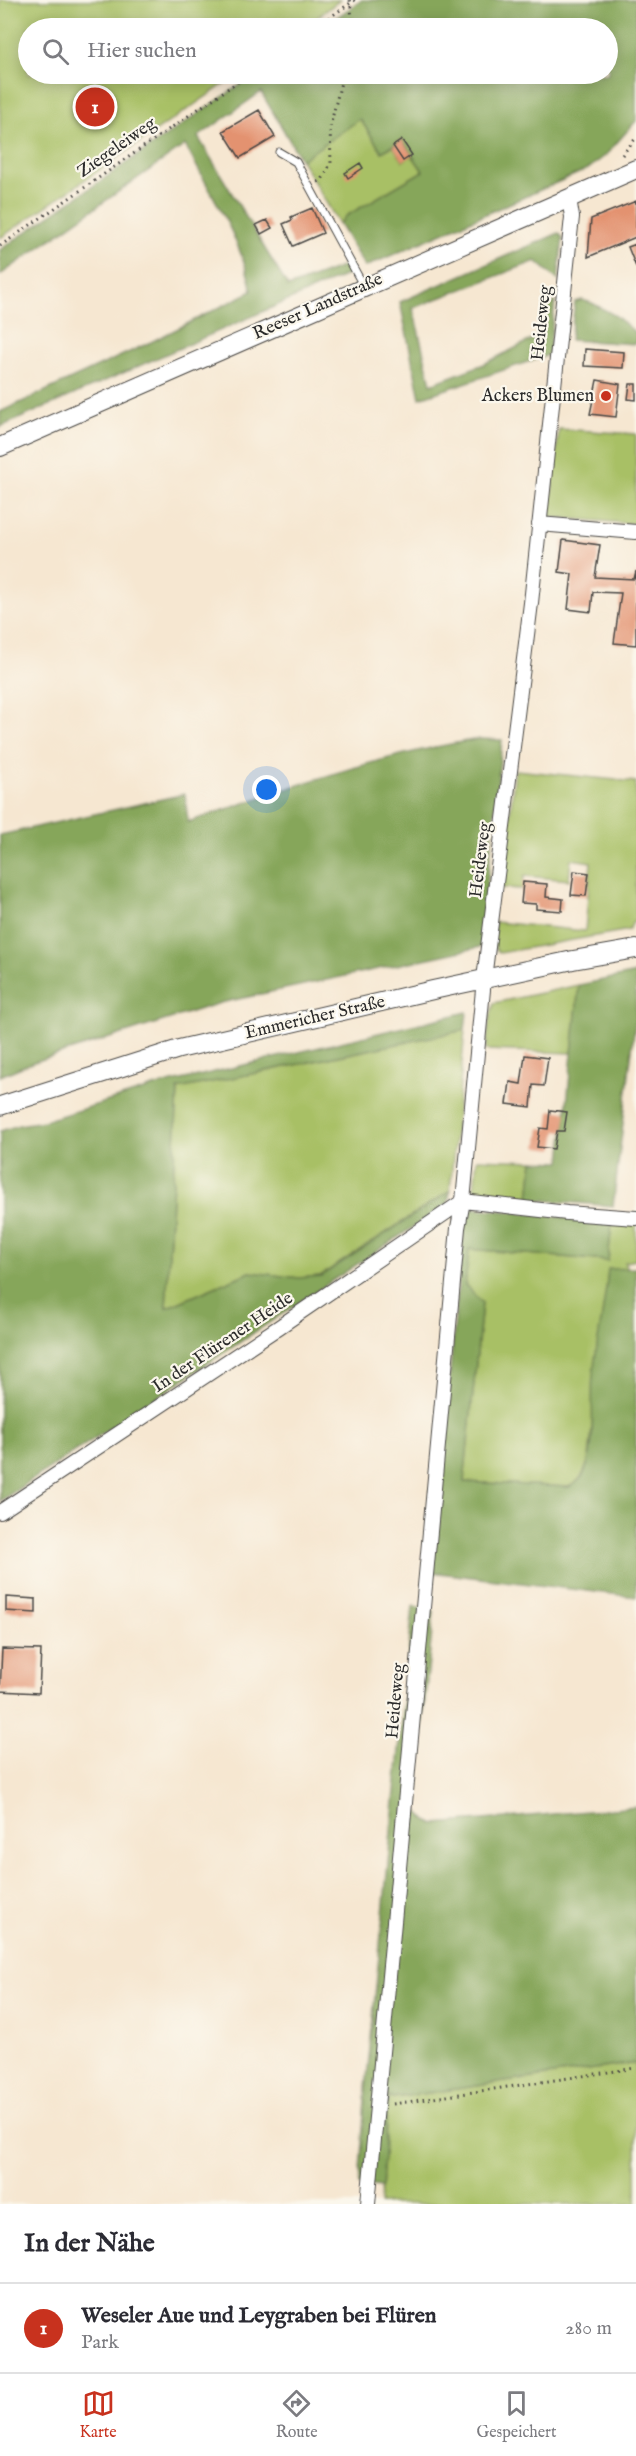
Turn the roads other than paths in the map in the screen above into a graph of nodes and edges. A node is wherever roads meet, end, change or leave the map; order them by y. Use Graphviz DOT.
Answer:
graph roads {
  1 [pos="279,152"];
  2 [pos="636,169"];
  3 [pos="569,198"];
  4 [pos="364,287"];
  5 [pos="0,447"];
  6 [pos="539,524"];
  7 [pos="636,532"];
  8 [pos="636,949"];
  9 [pos="484,979"];
  10 [pos="0,1106"];
  11 [pos="463,1201"];
  12 [pos="636,1218"];
  13 [pos="0,1512"];
  14 [pos="368,2204"];
  1 -- 4 [label="lane"];
  2 -- 3 [label="street, Reeser Landstraße"];
  3 -- 4 [label="street, Reeser Landstraße"];
  3 -- 6 [label="street, Heideweg"];
  4 -- 5 [label="street, Reeser Landstraße"];
  6 -- 7 [label="street"];
  6 -- 9 [label="street, Heideweg"];
  8 -- 9 [label="street, Emmericher Straße"];
  9 -- 10 [label="street, Emmericher Straße"];
  9 -- 11 [label="street, Heideweg"];
  11 -- 12 [label="street"];
  11 -- 13 [label="street, In der Flürener Heide"];
  11 -- 14 [label="street, Heideweg"];
}
